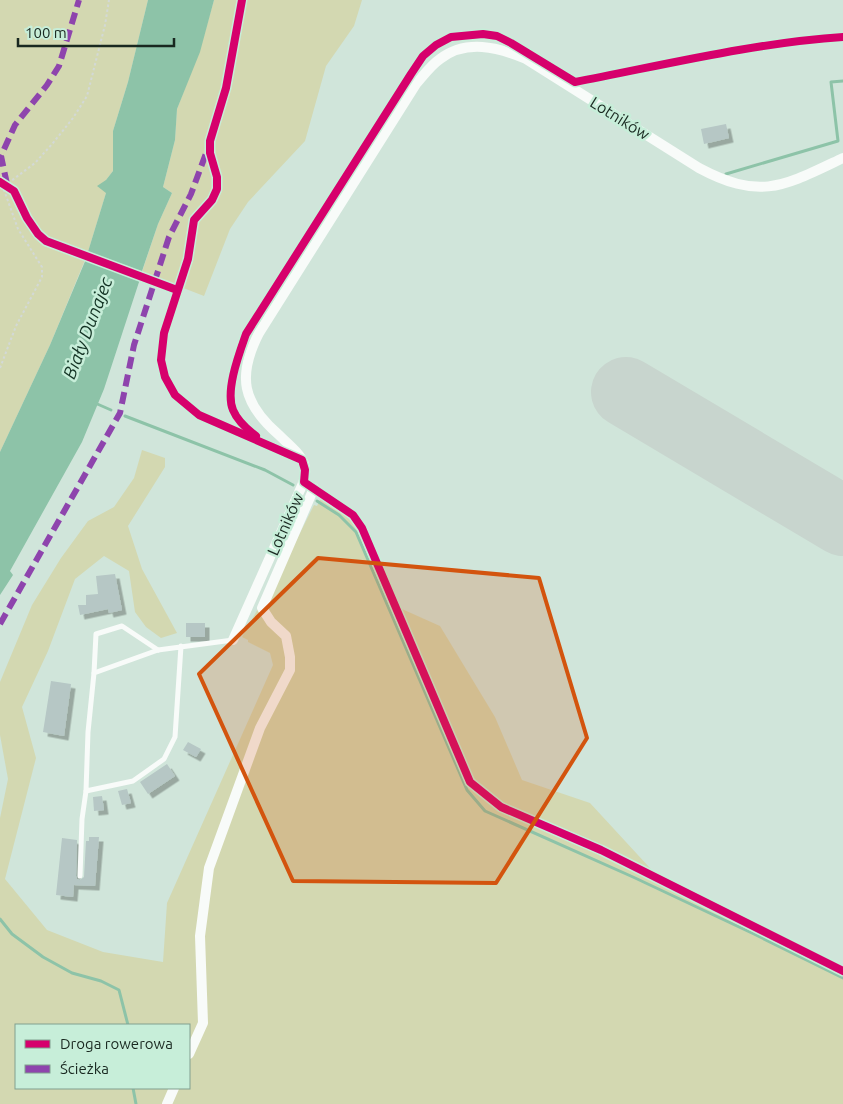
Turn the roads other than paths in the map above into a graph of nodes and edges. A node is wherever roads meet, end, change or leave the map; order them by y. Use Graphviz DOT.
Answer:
graph roads {
  1 [pos="242,0"];
  2 [pos="210,141"];
  3 [pos="843,158"];
  4 [pos="314,488"];
  5 [pos="233,640"];
  6 [pos="181,646"];
  7 [pos="158,650"];
  8 [pos="94,673"];
  9 [pos="86,791"];
  10 [pos="80,876"];
  11 [pos="190,1052"];
  12 [pos="174,1089"];
  13 [pos="167,1104"];
  1 -- 2 [label="lane"];
  3 -- 5 [label="street, Lotników"];
  4 -- 11 [label="street"];
  5 -- 6 [label="lane"];
  6 -- 7 [label="lane"];
  6 -- 9 [label="lane"];
  7 -- 8 [label="lane"];
  7 -- 8 [label="lane"];
  8 -- 9 [label="lane"];
  9 -- 10 [label="lane"];
  12 -- 13 [label="street"];
}
